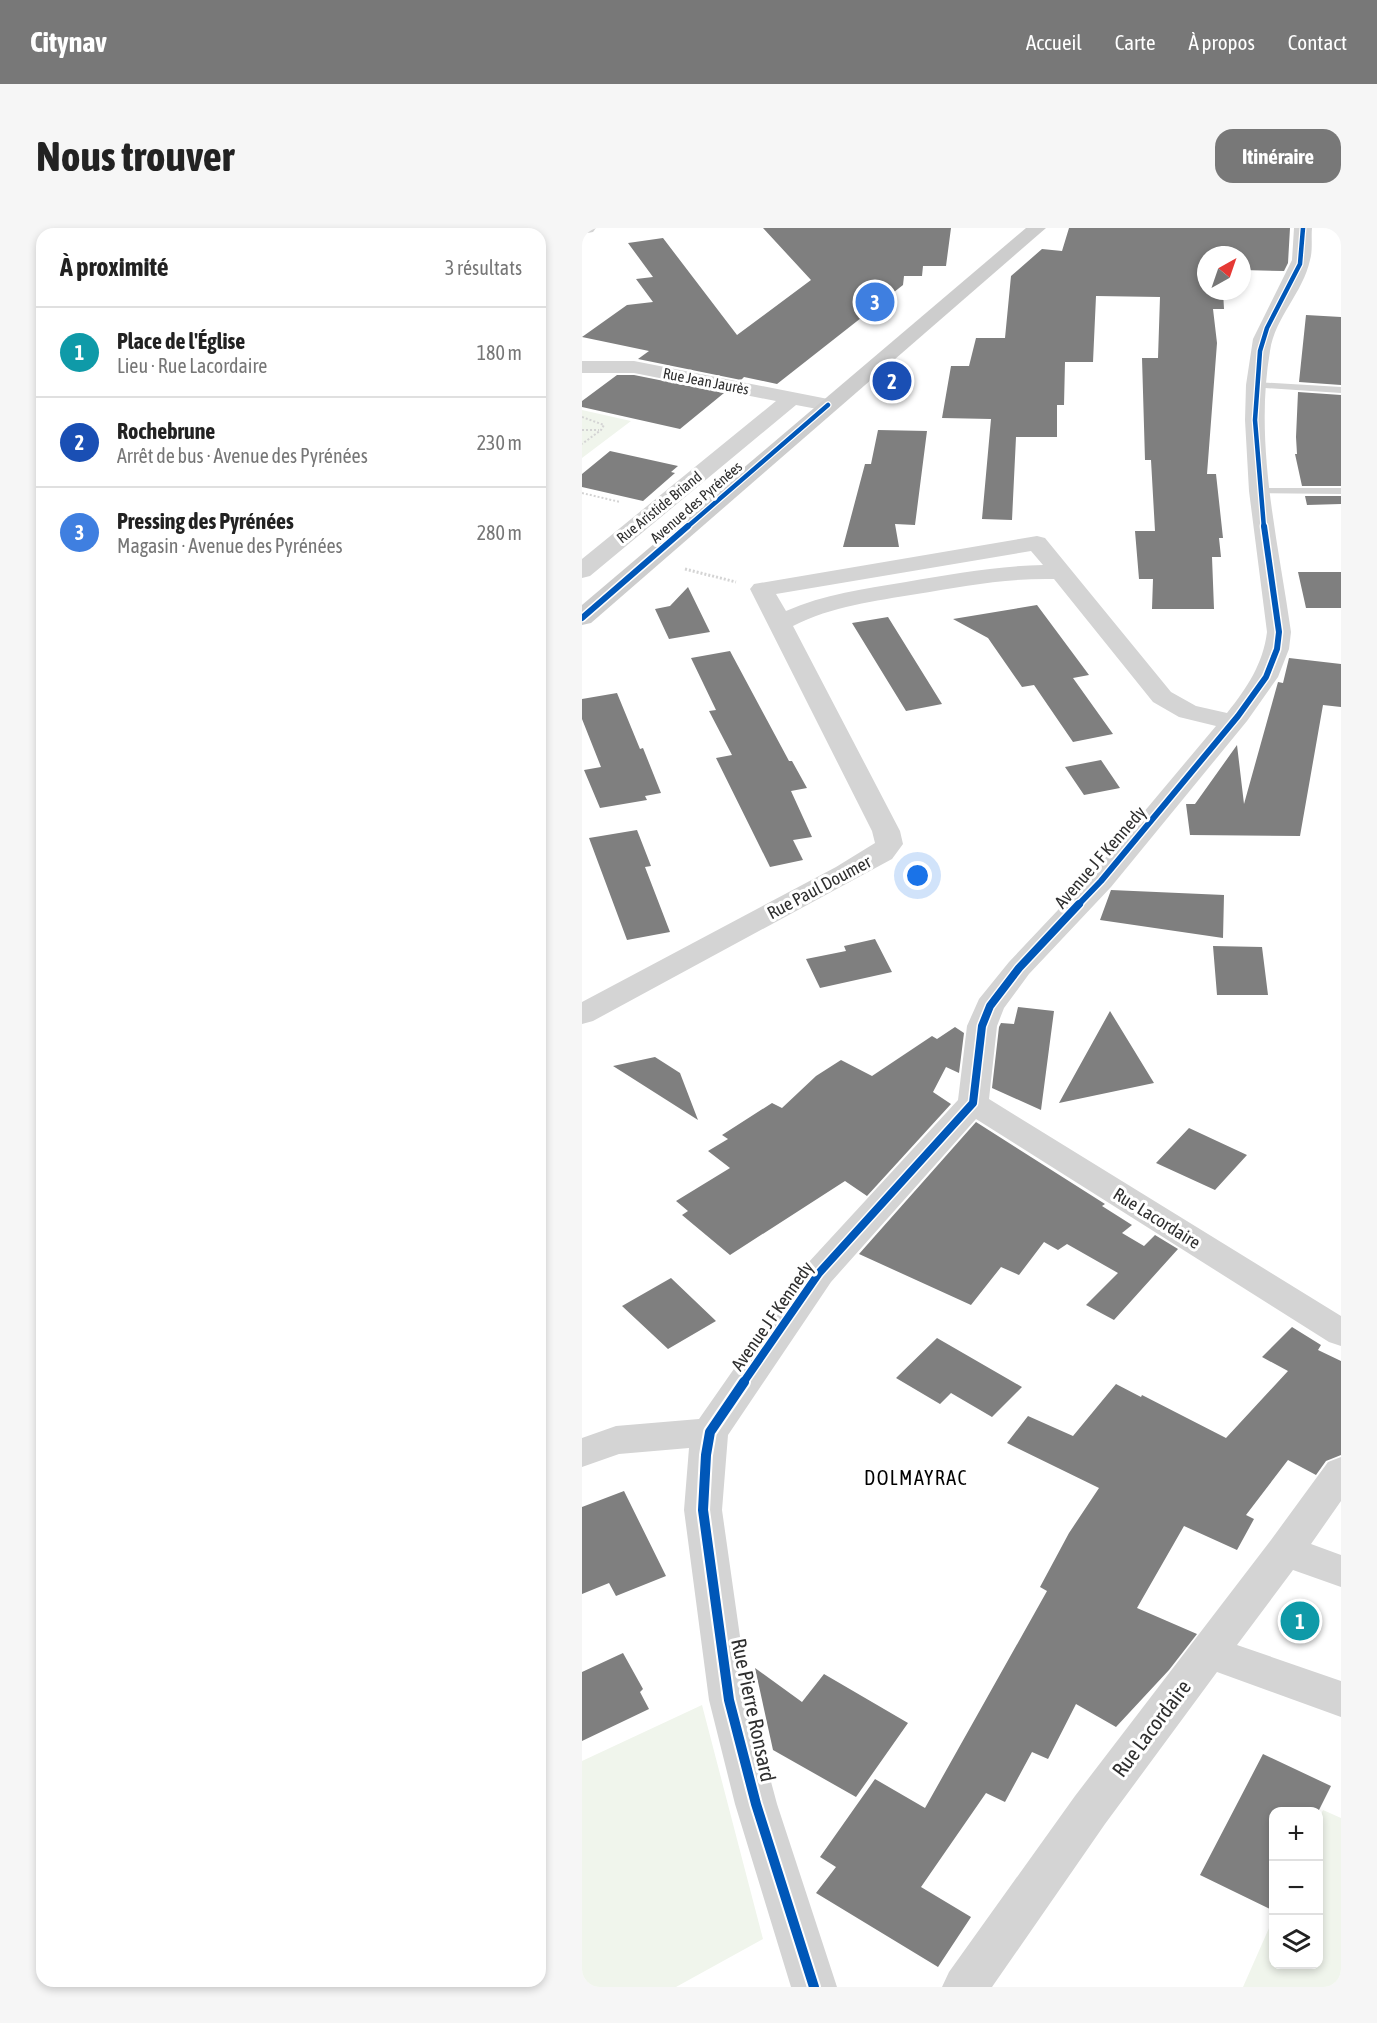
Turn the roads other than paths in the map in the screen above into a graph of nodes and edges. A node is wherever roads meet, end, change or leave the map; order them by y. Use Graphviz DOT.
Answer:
graph roads {
  1 [pos="588,228"];
  2 [pos="1036,228"];
  3 [pos="1303,228"];
  4 [pos="582,229"];
  5 [pos="582,368"];
  6 [pos="1255,385"];
  7 [pos="1341,390"];
  8 [pos="792,398"];
  9 [pos="828,405"];
  10 [pos="1341,490"];
  11 [pos="1261,491"];
  12 [pos="582,571"];
  13 [pos="1061,572"];
  14 [pos="582,618"];
  15 [pos="780,623"];
  16 [pos="1233,722"];
  17 [pos="585,1003"];
  18 [pos="973,1103"];
  19 [pos="1341,1333"];
  20 [pos="710,1432"];
  21 [pos="582,1453"];
  22 [pos="1341,1472"];
  23 [pos="1285,1551"];
  24 [pos="1341,1571"];
  25 [pos="1209,1652"];
  26 [pos="1341,1699"];
  27 [pos="814,1987"];
  28 [pos="965,1987"];
  1 -- 4 [label="street"];
  2 -- 9 [label="main road, Avenue des Pyrénées"];
  3 -- 6 [label="street, Avenue J F Kennedy"];
  5 -- 8 [label="street, Rue Jean Jaurès"];
  6 -- 7 [label="lane"];
  6 -- 11 [label="street, Avenue J F Kennedy"];
  8 -- 9 [label="street, Rue Jean Jaurès"];
  8 -- 12 [label="street, Rue Aristide Briand"];
  9 -- 14 [label="main road, Avenue des Pyrénées"];
  10 -- 11 [label="lane"];
  11 -- 16 [label="street, Avenue J F Kennedy"];
  13 -- 15 [label="street"];
  13 -- 15 [label="street, Rue Paul Doumer"];
  13 -- 16 [label="street"];
  15 -- 17 [label="street, Rue Paul Doumer"];
  16 -- 18 [label="street, Avenue J F Kennedy"];
  18 -- 19 [label="street, Rue Lacordaire"];
  18 -- 20 [label="street, Avenue J F Kennedy"];
  20 -- 21 [label="street"];
  20 -- 27 [label="street, Rue Pierre Ronsard"];
  22 -- 23 [label="street, Rue Lacordaire"];
  23 -- 24 [label="street"];
  23 -- 25 [label="street, Rue Lacordaire"];
  25 -- 26 [label="street"];
  25 -- 28 [label="street, Rue Lacordaire"];
}
